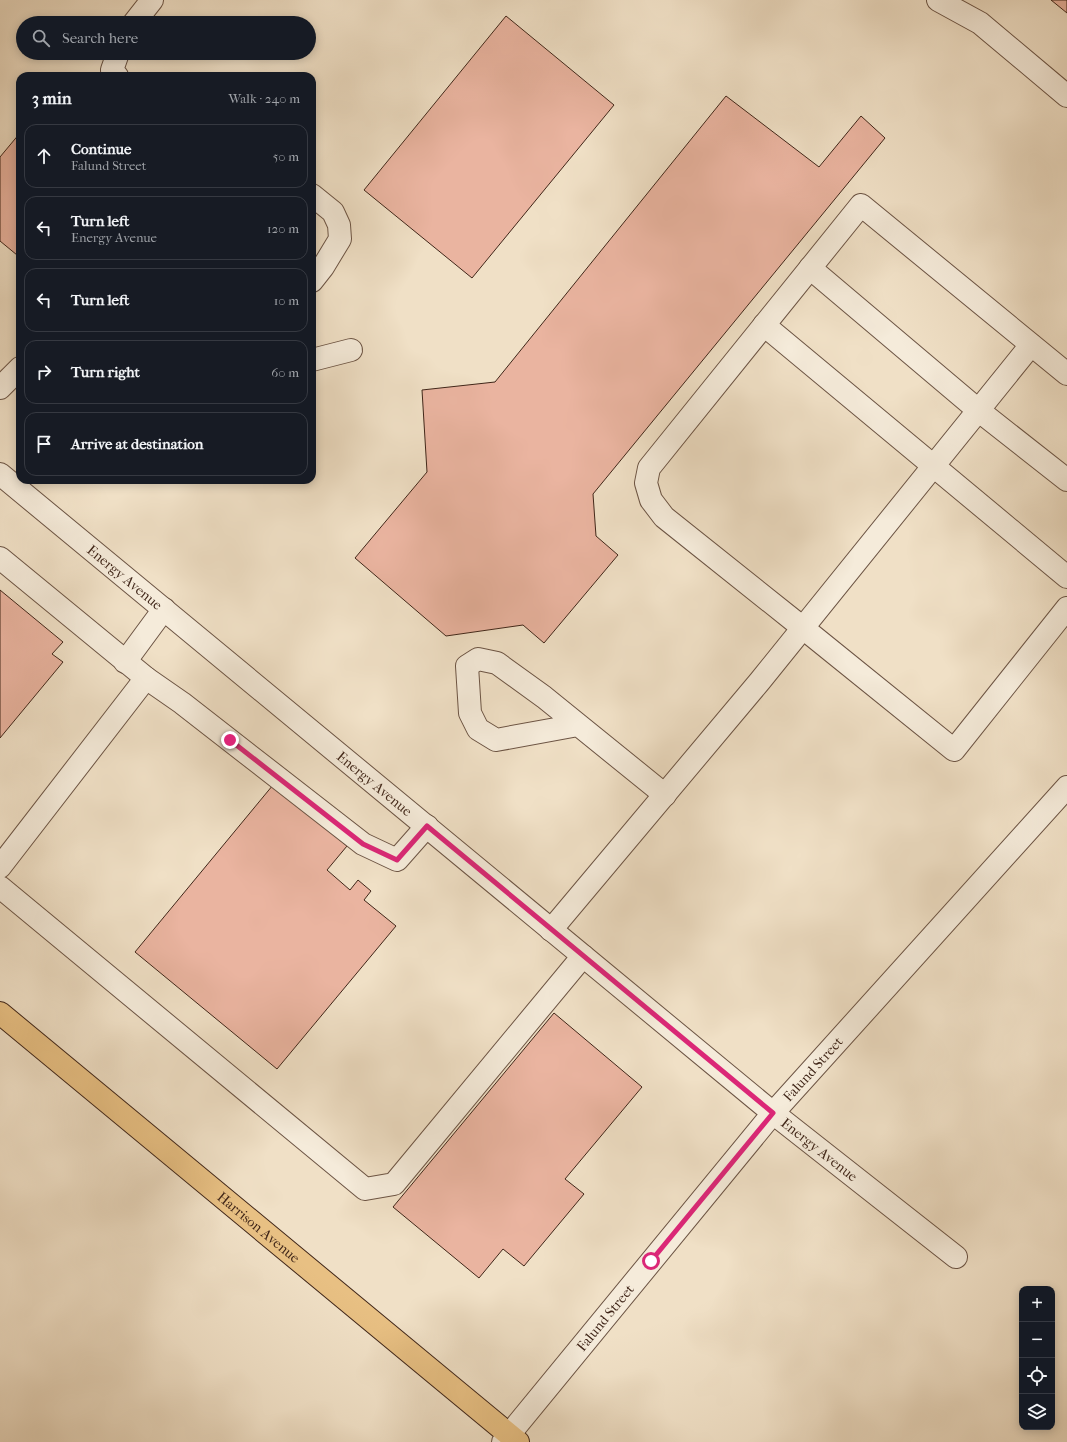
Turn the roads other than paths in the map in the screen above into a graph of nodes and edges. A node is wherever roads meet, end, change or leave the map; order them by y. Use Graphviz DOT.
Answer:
graph roads {
  1 [pos="152,0"];
  2 [pos="938,0"];
  3 [pos="139,16"];
  4 [pos="116,60"];
  5 [pos="114,72"];
  6 [pos="1067,96"];
  7 [pos="316,197"];
  8 [pos="810,268"];
  9 [pos="316,276"];
  10 [pos="764,325"];
  11 [pos="1031,345"];
  12 [pos="351,350"];
  13 [pos="316,359"];
  14 [pos="1067,374"];
  15 [pos="978,410"];
  16 [pos="933,466"];
  17 [pos="0,474"];
  18 [pos="1067,480"];
  19 [pos="0,558"];
  20 [pos="1067,577"];
  21 [pos="1067,608"];
  22 [pos="164,609"];
  23 [pos="804,628"];
  24 [pos="125,662"];
  25 [pos="146,678"];
  26 [pos="578,725"];
  27 [pos="1067,787"];
  28 [pos="665,795"];
  29 [pos="427,826"];
  30 [pos="0,867"];
  31 [pos="0,887"];
  32 [pos="551,930"];
  33 [pos="583,956"];
  34 [pos="0,1013"];
  35 [pos="773,1113"];
  36 [pos="956,1257"];
  37 [pos="510,1440"];
  1 -- 3 [label="street"];
  2 -- 6 [label="street"];
  4 -- 5 [label="street"];
  7 -- 9 [label="street"];
  8 -- 10 [label="street"];
  8 -- 11 [label="street"];
  8 -- 15 [label="street"];
  10 -- 16 [label="street"];
  10 -- 23 [label="street"];
  11 -- 14 [label="street"];
  11 -- 15 [label="street"];
  12 -- 13 [label="street"];
  15 -- 16 [label="street"];
  15 -- 18 [label="street"];
  16 -- 20 [label="street"];
  16 -- 23 [label="street"];
  17 -- 22 [label="street, Energy Avenue"];
  19 -- 24 [label="street"];
  21 -- 23 [label="street"];
  22 -- 24 [label="street"];
  22 -- 29 [label="street, Energy Avenue"];
  23 -- 28 [label="street"];
  24 -- 25 [label="street"];
  25 -- 29 [label="street"];
  25 -- 30 [label="street"];
  26 -- 26 [label="street"];
  26 -- 28 [label="street"];
  27 -- 35 [label="street, Falund Street"];
  28 -- 32 [label="street"];
  29 -- 32 [label="street, Energy Avenue"];
  31 -- 33 [label="street"];
  32 -- 33 [label="street, Energy Avenue"];
  33 -- 35 [label="street, Energy Avenue"];
  34 -- 37 [label="main road, Harrison Avenue"];
  35 -- 36 [label="street, Energy Avenue"];
  35 -- 37 [label="street, Falund Street"];
}
